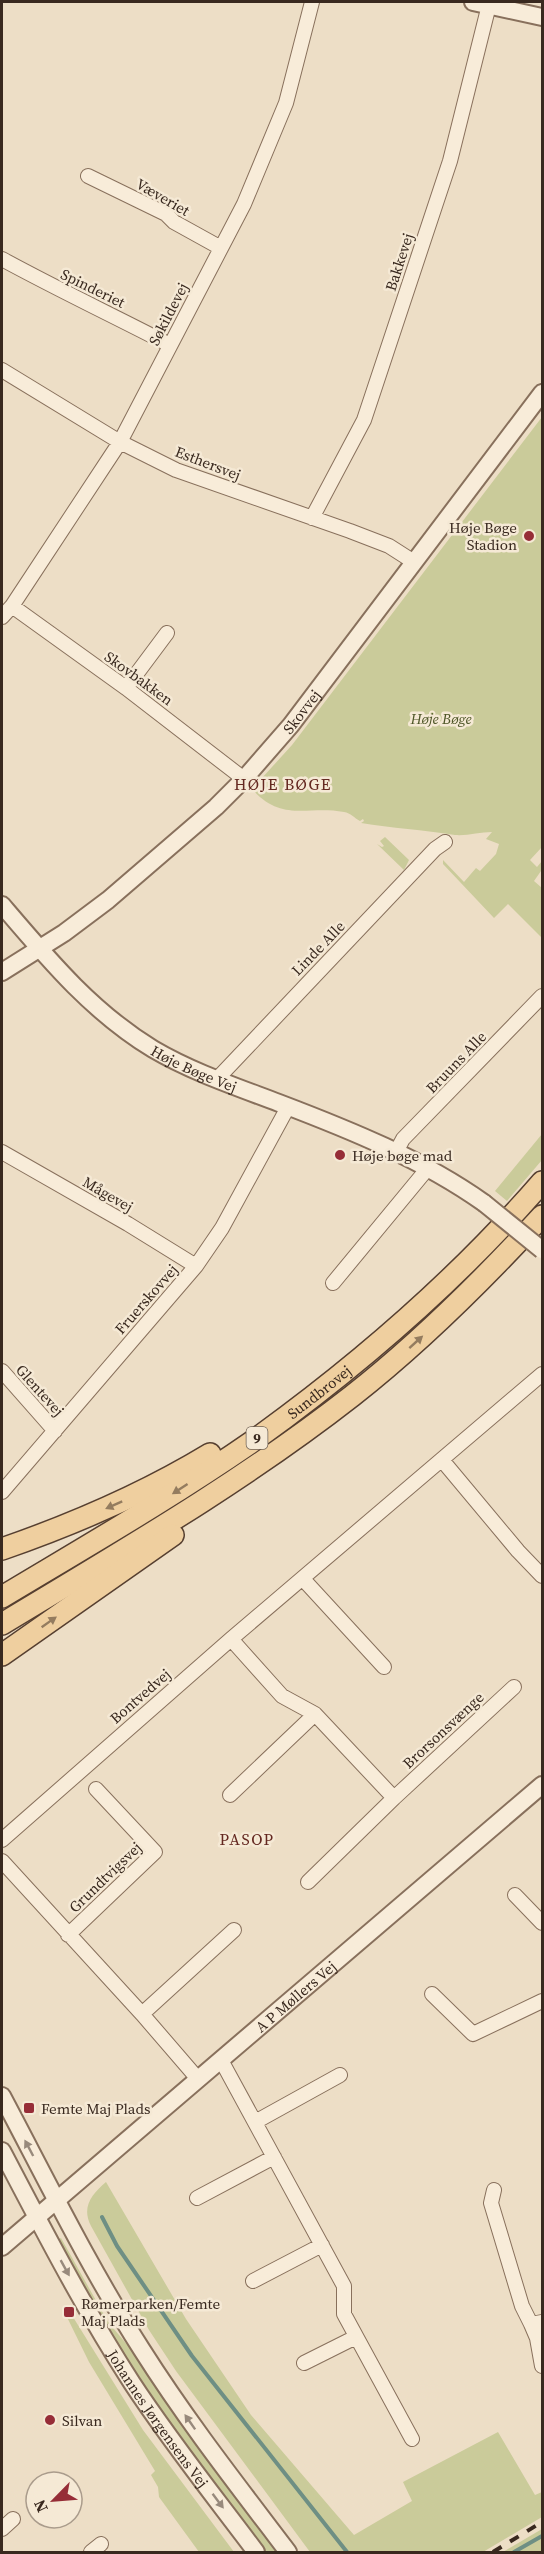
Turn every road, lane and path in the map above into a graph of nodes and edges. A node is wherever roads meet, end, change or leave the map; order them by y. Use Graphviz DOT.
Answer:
graph roads {
  1 [pos="312,2"];
  2 [pos="481,3"];
  3 [pos="543,17"];
  4 [pos="88,176"];
  5 [pos="221,248"];
  6 [pos="2,259"];
  7 [pos="170,345"];
  8 [pos="2,370"];
  9 [pos="543,393"];
  10 [pos="120,442"];
  11 [pos="312,518"];
  12 [pos="414,562"];
  13 [pos="12,606"];
  14 [pos="2,617"];
  15 [pos="167,633"];
  16 [pos="126,688"];
  17 [pos="244,779"];
  18 [pos="445,842"];
  19 [pos="2,905"];
  20 [pos="38,949"];
  21 [pos="2,972"];
  22 [pos="543,996"];
  23 [pos="217,1079"];
  24 [pos="288,1107"];
  25 [pos="2,1152"];
  26 [pos="396,1152"];
  27 [pos="428,1168"];
  28 [pos="543,1182"];
  29 [pos="543,1215"];
  30 [pos="486,1243"];
  31 [pos="543,1250"];
  32 [pos="196,1266"];
  33 [pos="333,1283"];
  34 [pos="2,1371"];
  35 [pos="543,1374"];
  36 [pos="372,1380"];
  37 [pos="55,1431"];
  38 [pos="442,1460"];
  39 [pos="2,1492"];
  40 [pos="2,1549"];
  41 [pos="543,1576"];
  42 [pos="303,1579"];
  43 [pos="2,1597"];
  44 [pos="2,1624"];
  45 [pos="231,1639"];
  46 [pos="2,1656"];
  47 [pos="384,1667"];
  48 [pos="514,1687"];
  49 [pos="315,1714"];
  50 [pos="543,1785"];
  51 [pos="96,1789"];
  52 [pos="230,1795"];
  53 [pos="394,1798"];
  54 [pos="2,1840"];
  55 [pos="2,1861"];
  56 [pos="308,1882"];
  57 [pos="515,1895"];
  58 [pos="543,1923"];
  59 [pos="234,1930"];
  60 [pos="68,1935"];
  61 [pos="432,1994"];
  62 [pos="543,2001"];
  63 [pos="142,2014"];
  64 [pos="221,2060"];
  65 [pos="340,2075"];
  66 [pos="198,2079"];
  67 [pos="2,2096"];
  68 [pos="255,2122"];
  69 [pos="2,2151"];
  70 [pos="274,2157"];
  71 [pos="494,2190"];
  72 [pos="197,2198"];
  73 [pos="47,2208"];
  74 [pos="322,2245"];
  75 [pos="2,2247"];
  76 [pos="253,2281"];
  77 [pos="537,2323"];
  78 [pos="356,2337"];
  79 [pos="304,2363"];
  80 [pos="543,2366"];
  81 [pos="412,2439"];
  82 [pos="12,2519"];
  83 [pos="2,2529"];
  84 [pos="256,2553"];
  85 [pos="288,2553"];
  1 -- 5 [label="street, Søkildevej"];
  2 -- 3 [label="street"];
  2 -- 11 [label="street, Bakkevej"];
  4 -- 5 [label="street, Væveriet"];
  5 -- 7 [label="street, Søkildevej"];
  6 -- 7 [label="street, Spinderiet"];
  7 -- 10 [label="street, Søkildevej"];
  8 -- 10 [label="street, Esthersvej"];
  9 -- 12 [label="street, Skovvej"];
  10 -- 11 [label="street, Esthersvej"];
  10 -- 13 [label="street, Søkildevej"];
  11 -- 12 [label="street, Esthersvej"];
  12 -- 17 [label="street, Skovvej"];
  13 -- 14 [label="street, Søkildevej"];
  13 -- 16 [label="street, Skovbakken"];
  15 -- 16 [label="street"];
  16 -- 17 [label="street, Skovbakken"];
  17 -- 20 [label="street, Skovvej"];
  18 -- 23 [label="street, Linde Alle"];
  19 -- 20 [label="street, Høje Bøge Vej"];
  20 -- 21 [label="street, Skovvej"];
  20 -- 23 [label="street, Høje Bøge Vej"];
  22 -- 26 [label="street, Bruuns Alle"];
  23 -- 24 [label="street, Høje Bøge Vej"];
  24 -- 26 [label="street, Høje Bøge Vej"];
  24 -- 32 [label="street, Fruerskovvej"];
  25 -- 32 [label="street, Mågevej"];
  26 -- 27 [label="street, Høje Bøge Vej"];
  27 -- 31 [label="street, Høje Bøge Vej, bridge"];
  27 -- 33 [label="street"];
  28 -- 30 [label="main road, Sundbrovej / 9"];
  36 -- 29 [label="main road, Sundbrovej / 9, one-way"];
  30 -- 40 [label="main road, one-way"];
  30 -- 43 [label="main road, Sundbrovej / 9, one-way"];
  32 -- 37 [label="street, Fruerskovvej"];
  34 -- 37 [label="street, Glentevej"];
  35 -- 38 [label="street, Bontvedvej"];
  36 -- 44 [label="main road, Sundbrovej / 9"];
  46 -- 36 [label="main road, one-way"];
  37 -- 39 [label="street, Fruerskovvej"];
  38 -- 41 [label="street"];
  38 -- 42 [label="street, Bontvedvej"];
  42 -- 45 [label="street, Bontvedvej"];
  42 -- 47 [label="street"];
  45 -- 49 [label="street"];
  45 -- 54 [label="street, Bontvedvej"];
  48 -- 53 [label="street, Brorsonsvænge"];
  49 -- 52 [label="street"];
  49 -- 53 [label="street"];
  50 -- 64 [label="street, A P Møllers Vej"];
  51 -- 60 [label="street, Grundtvigsvej"];
  53 -- 56 [label="street, Brorsonsvænge"];
  55 -- 60 [label="street, Grundtvigsvej"];
  57 -- 58 [label="street"];
  59 -- 63 [label="street"];
  60 -- 63 [label="street, Grundtvigsvej"];
  61 -- 62 [label="street"];
  63 -- 66 [label="street, Grundtvigsvej"];
  64 -- 66 [label="street, A P Møllers Vej"];
  64 -- 68 [label="street"];
  65 -- 68 [label="street"];
  66 -- 73 [label="street, A P Møllers Vej"];
  73 -- 67 [label="street, Johannes Jørgensens Vej, one-way"];
  68 -- 70 [label="street"];
  69 -- 73 [label="street, Johannes Jørgensens Vej"];
  70 -- 72 [label="street"];
  70 -- 74 [label="street"];
  71 -- 77 [label="street"];
  73 -- 75 [label="street, A P Møllers Vej"];
  73 -- 84 [label="street, Johannes Jørgensens Vej, one-way"];
  85 -- 73 [label="street, Johannes Jørgensens Vej, one-way"];
  74 -- 76 [label="street"];
  74 -- 78 [label="street"];
  77 -- 80 [label="street"];
  78 -- 79 [label="street"];
  78 -- 81 [label="street"];
  82 -- 83 [label="street"];
}
